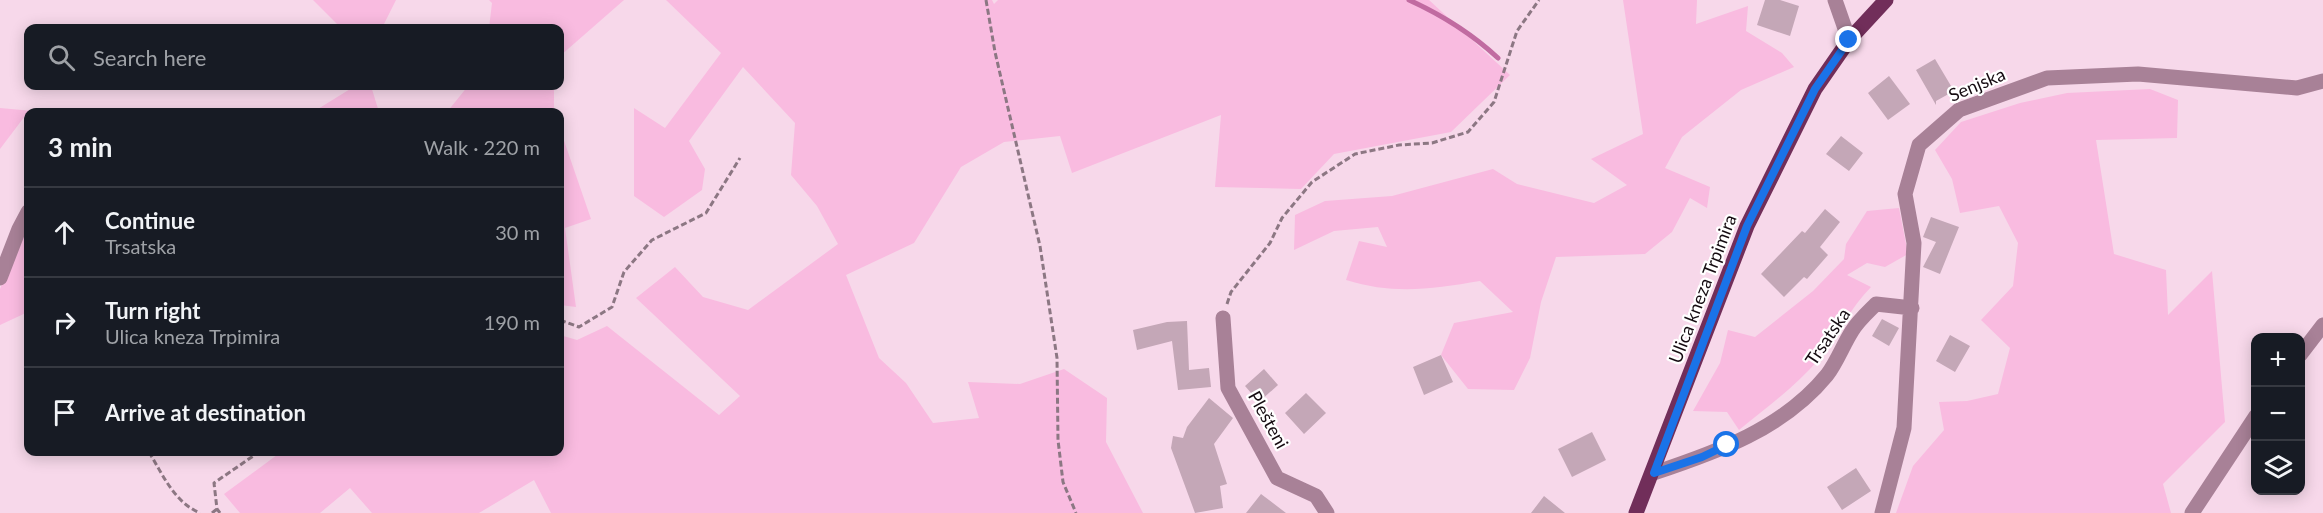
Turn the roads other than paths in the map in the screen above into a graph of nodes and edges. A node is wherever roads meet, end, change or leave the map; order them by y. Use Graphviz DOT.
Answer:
graph roads {
  1 [pos="1835,0"];
  2 [pos="1886,0"];
  3 [pos="1849,40"];
  4 [pos="2323,81"];
  5 [pos="24,220"];
  6 [pos="0,278"];
  7 [pos="1912,308"];
  8 [pos="1223,318"];
  9 [pos="2323,325"];
  10 [pos="2305,350"];
  11 [pos="2251,424"];
  12 [pos="1654,473"];
  13 [pos="1633,512"];
  14 [pos="1327,513"];
  15 [pos="1882,513"];
  16 [pos="2192,513"];
  1 -- 3 [label="street"];
  2 -- 3 [label="main road, Ulica kneza Trpimira"];
  3 -- 12 [label="main road, Ulica kneza Trpimira"];
  4 -- 7 [label="street, Senjska"];
  5 -- 6 [label="street"];
  7 -- 12 [label="street, Trsatska"];
  7 -- 15 [label="street, Senjska"];
  8 -- 14 [label="street, Plešteni"];
  9 -- 10 [label="street"];
  11 -- 16 [label="street"];
  12 -- 13 [label="main road, Ulica kneza Trpimira"];
}
